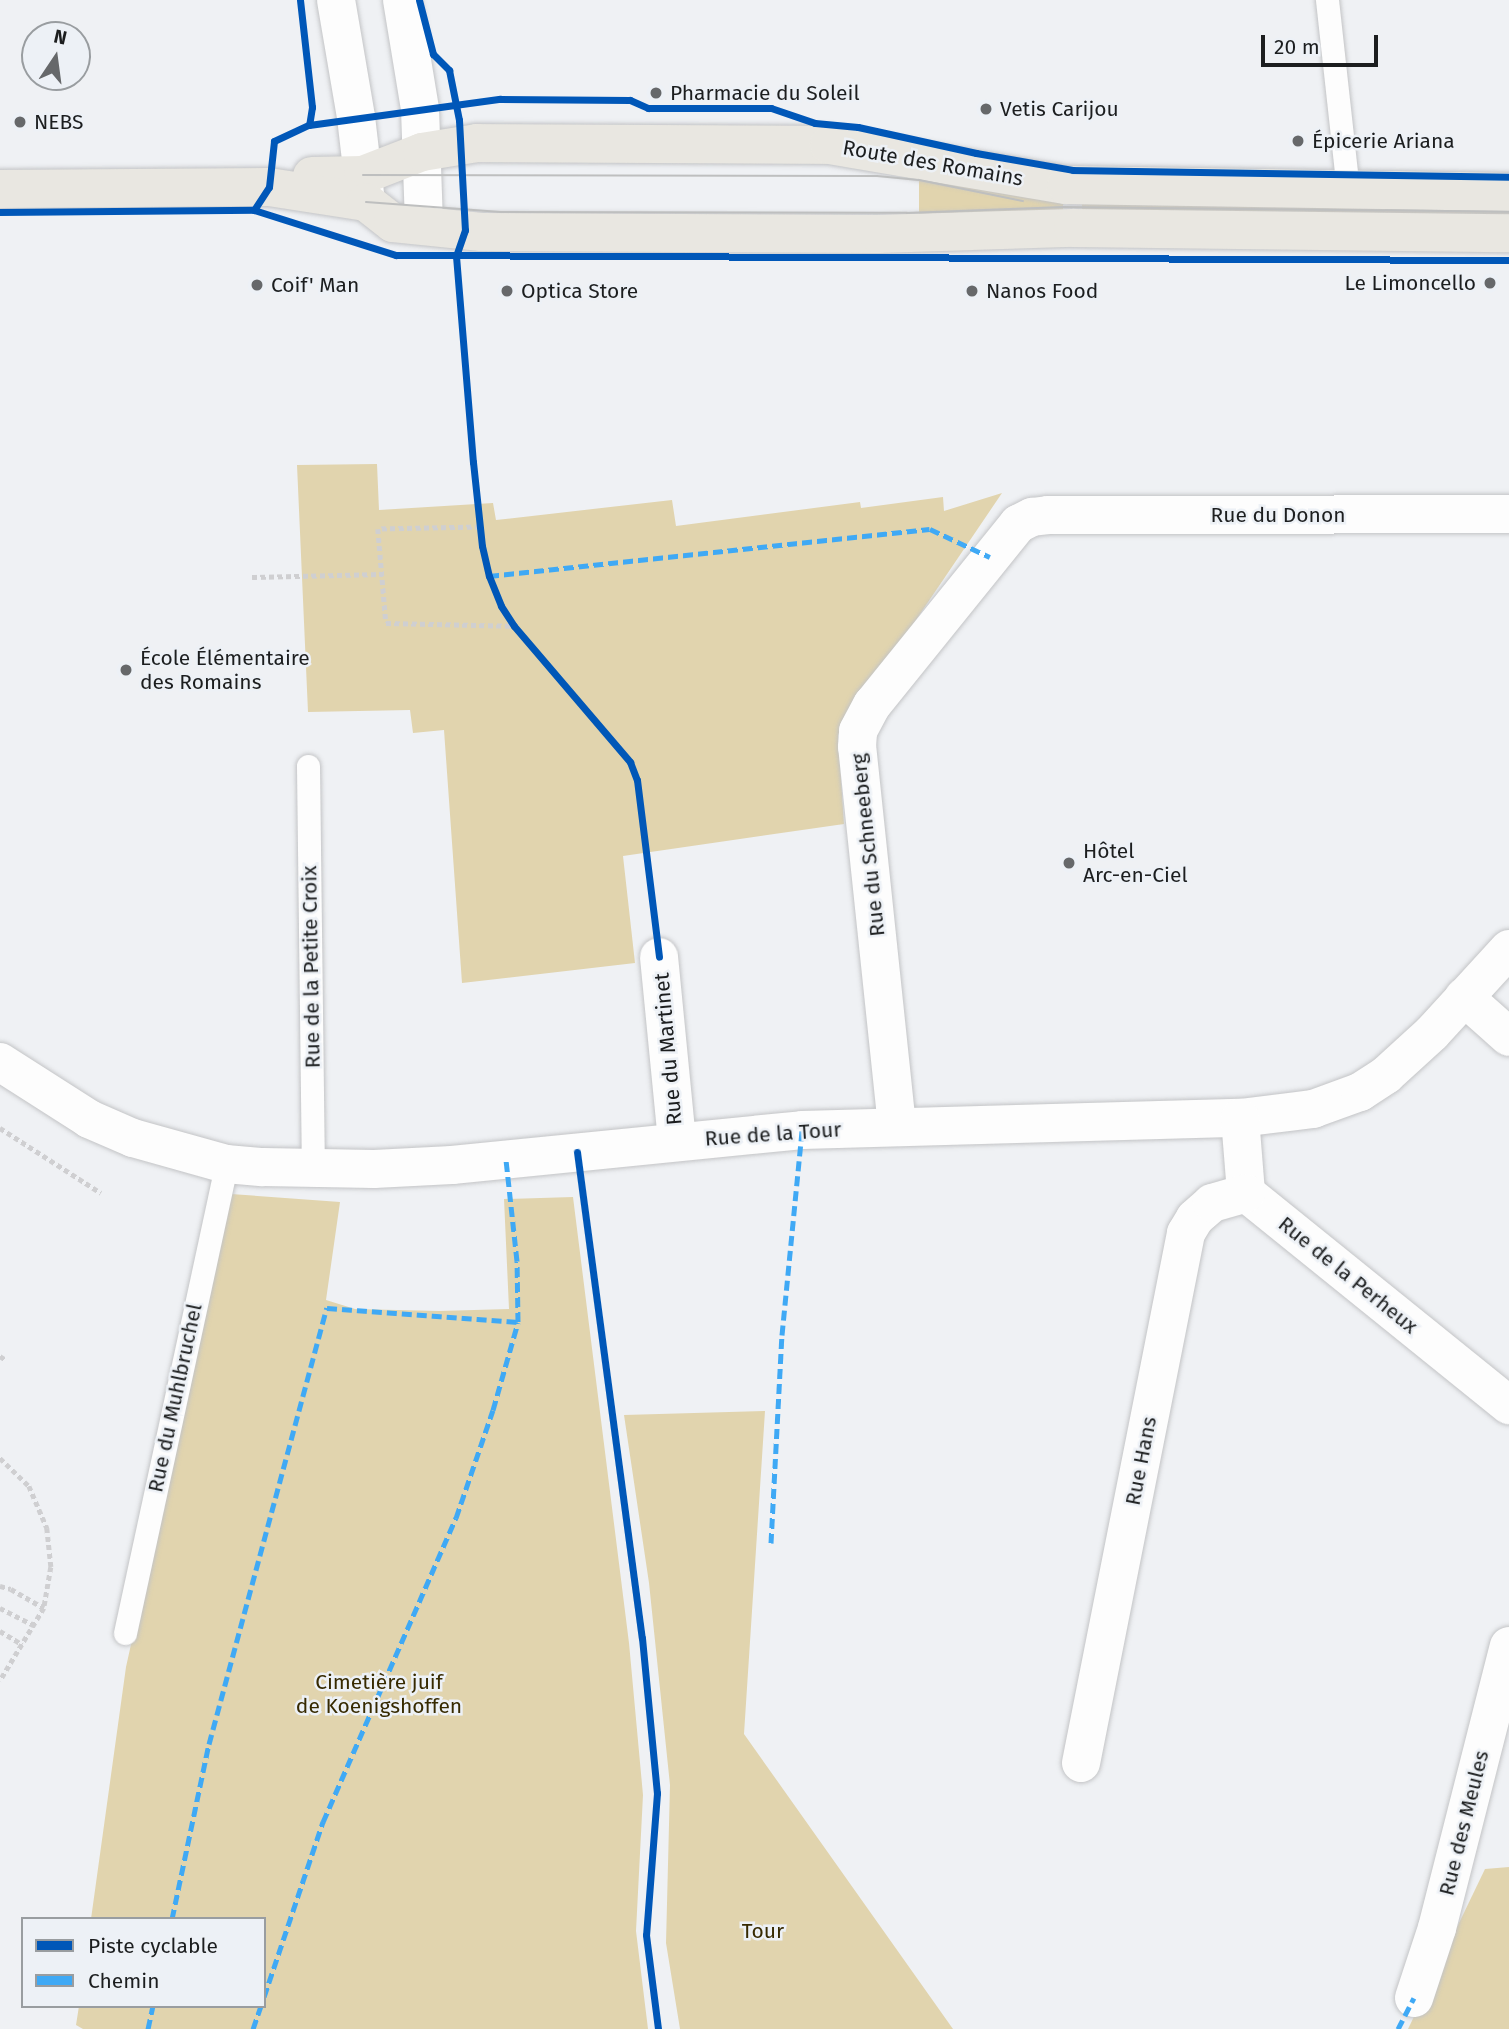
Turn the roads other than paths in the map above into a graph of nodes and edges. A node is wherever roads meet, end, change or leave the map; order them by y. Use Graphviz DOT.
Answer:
graph roads {
  1 [pos="336,0"];
  2 [pos="402,0"];
  3 [pos="1327,0"];
  4 [pos="422,152"];
  5 [pos="0,182"];
  6 [pos="0,189"];
  7 [pos="364,189"];
  8 [pos="1348,190"];
  9 [pos="1509,192"];
  10 [pos="424,225"];
  11 [pos="1509,233"];
  12 [pos="1509,514"];
  13 [pos="1048,515"];
  14 [pos="308,766"];
  15 [pos="1509,949"];
  16 [pos="659,957"];
  17 [pos="1464,997"];
  18 [pos="1509,1037"];
  19 [pos="0,1062"];
  20 [pos="1240,1118"];
  21 [pos="897,1126"];
  22 [pos="677,1141"];
  23 [pos="226,1164"];
  24 [pos="313,1169"];
  25 [pos="1246,1193"];
  26 [pos="1509,1405"];
  27 [pos="125,1633"];
  28 [pos="1509,1647"];
  29 [pos="1081,1763"];
  30 [pos="1414,1998"];
  1 -- 7 [label="street"];
  2 -- 4 [label="street"];
  3 -- 8 [label="lane"];
  4 -- 7 [label="main road, Route des Romains"];
  4 -- 8 [label="main road, Route des Romains"];
  4 -- 10 [label="street"];
  5 -- 7 [label="main road"];
  6 -- 7 [label="main road"];
  7 -- 10 [label="main road"];
  8 -- 9 [label="main road, Route des Romains"];
  10 -- 11 [label="main road"];
  12 -- 13 [label="street, Rue du Donon"];
  13 -- 21 [label="street, Rue du Schneeberg"];
  14 -- 24 [label="lane, Rue de la Petite Croix"];
  15 -- 17 [label="street, Rue de la Tour"];
  16 -- 22 [label="street, Rue du Martinet"];
  17 -- 18 [label="street"];
  17 -- 20 [label="street, Rue de la Tour"];
  19 -- 23 [label="street, Rue de la Tour"];
  20 -- 21 [label="street, Rue de la Tour"];
  20 -- 25 [label="street"];
  21 -- 22 [label="street, Rue de la Tour"];
  22 -- 24 [label="street, Rue de la Tour"];
  23 -- 24 [label="street, Rue de la Tour"];
  23 -- 27 [label="lane, Rue du Muhlbruchel"];
  25 -- 26 [label="street, Rue de la Perheux"];
  25 -- 29 [label="street, Rue Hans"];
  28 -- 30 [label="street, Rue des Meules"];
}
